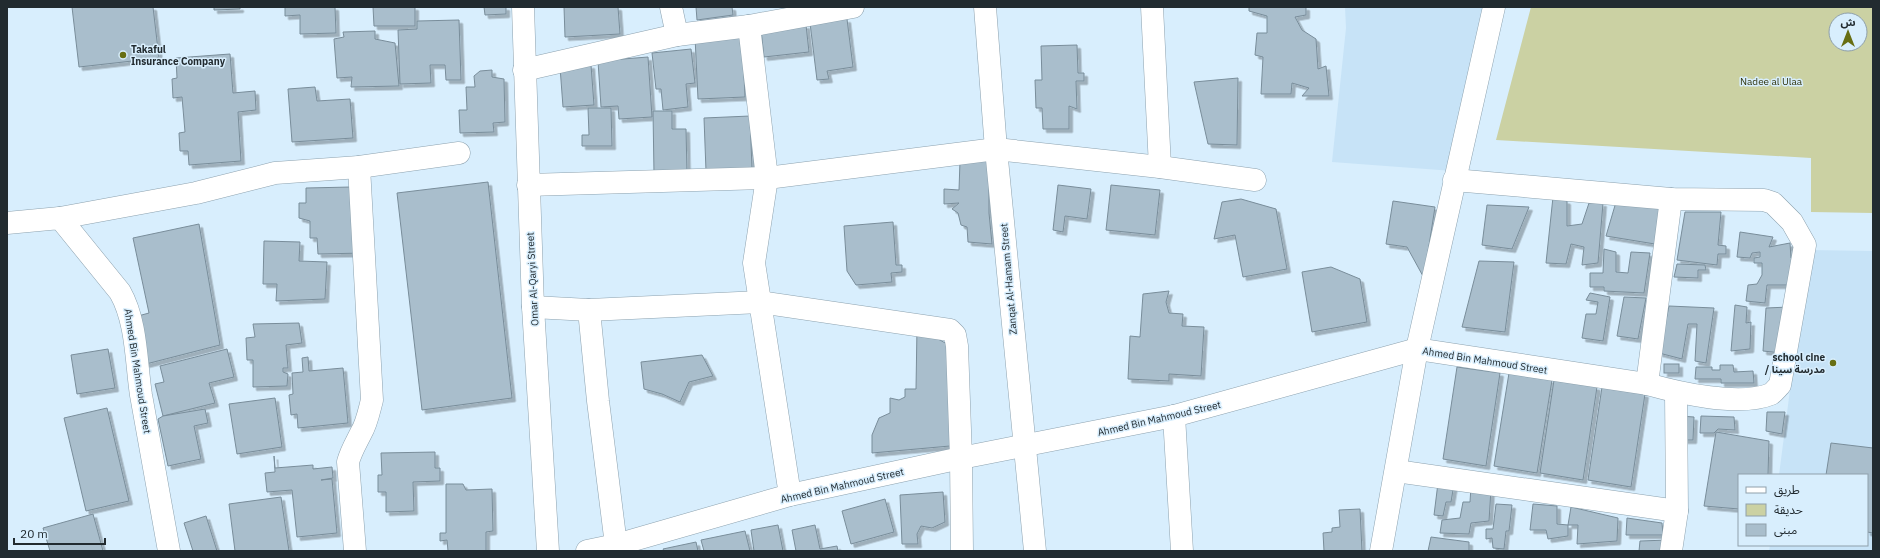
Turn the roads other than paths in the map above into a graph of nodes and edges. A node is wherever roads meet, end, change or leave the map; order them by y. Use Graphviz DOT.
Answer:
graph roads {
  1 [pos="522,7"];
  2 [pos="671,7"];
  3 [pos="852,7"];
  4 [pos="985,7"];
  5 [pos="1152,7"];
  6 [pos="1494,7"];
  7 [pos="749,26"];
  8 [pos="678,35"];
  9 [pos="524,70"];
  10 [pos="996,149"];
  11 [pos="459,154"];
  12 [pos="359,167"];
  13 [pos="1160,167"];
  14 [pos="767,178"];
  15 [pos="1255,180"];
  16 [pos="1454,180"];
  17 [pos="528,185"];
  18 [pos="1671,199"];
  19 [pos="60,218"];
  20 [pos="7,222"];
  21 [pos="760,302"];
  22 [pos="533,307"];
  23 [pos="589,310"];
  24 [pos="1417,349"];
  25 [pos="1647,384"];
  26 [pos="1676,392"];
  27 [pos="1174,416"];
  28 [pos="1024,447"];
  29 [pos="961,458"];
  30 [pos="1396,471"];
  31 [pos="790,495"];
  32 [pos="1678,511"];
  33 [pos="616,545"];
  34 [pos="169,551"];
  35 [pos="355,551"];
  36 [pos="548,551"];
  37 [pos="587,551"];
  38 [pos="962,551"];
  39 [pos="1035,551"];
  40 [pos="1182,551"];
  41 [pos="1381,551"];
  42 [pos="1671,551"];
  1 -- 9 [label="street, Omar Al-Qaryi Street"];
  2 -- 8 [label="street"];
  3 -- 7 [label="street"];
  4 -- 10 [label="street, Zanqat Al-Hamam Street"];
  5 -- 13 [label="street"];
  6 -- 16 [label="street"];
  7 -- 8 [label="street"];
  7 -- 14 [label="street"];
  8 -- 9 [label="street"];
  9 -- 17 [label="street, Omar Al-Qaryi Street"];
  10 -- 13 [label="street"];
  10 -- 14 [label="street"];
  10 -- 28 [label="street, Zanqat Al-Hamam Street"];
  11 -- 12 [label="street"];
  12 -- 19 [label="street"];
  12 -- 35 [label="street"];
  13 -- 15 [label="street"];
  14 -- 17 [label="street"];
  14 -- 21 [label="street"];
  16 -- 18 [label="street, Ahmed Bin Mahmoud Street"];
  16 -- 24 [label="street"];
  17 -- 22 [label="street, Omar Al-Qaryi Street"];
  18 -- 25 [label="street"];
  18 -- 26 [label="street, Ahmed Bin Mahmoud Street"];
  19 -- 20 [label="street"];
  19 -- 34 [label="street, Ahmed Bin Mahmoud Street"];
  21 -- 23 [label="street"];
  21 -- 29 [label="street"];
  21 -- 31 [label="street"];
  22 -- 23 [label="street"];
  22 -- 36 [label="street, Omar Al-Qaryi Street"];
  23 -- 33 [label="street"];
  24 -- 25 [label="street, Ahmed Bin Mahmoud Street"];
  24 -- 27 [label="street, Ahmed Bin Mahmoud Street"];
  24 -- 30 [label="street"];
  25 -- 26 [label="street, Ahmed Bin Mahmoud Street"];
  26 -- 32 [label="street"];
  27 -- 28 [label="street, Ahmed Bin Mahmoud Street"];
  27 -- 40 [label="street"];
  28 -- 29 [label="street, Ahmed Bin Mahmoud Street"];
  28 -- 39 [label="street, Zanqat Al-Hamam Street"];
  29 -- 31 [label="street, Ahmed Bin Mahmoud Street"];
  29 -- 38 [label="street"];
  30 -- 32 [label="street"];
  30 -- 41 [label="street"];
  31 -- 33 [label="street, Ahmed Bin Mahmoud Street"];
  32 -- 42 [label="street"];
  33 -- 37 [label="street, Ahmed Bin Mahmoud Street"];
}
